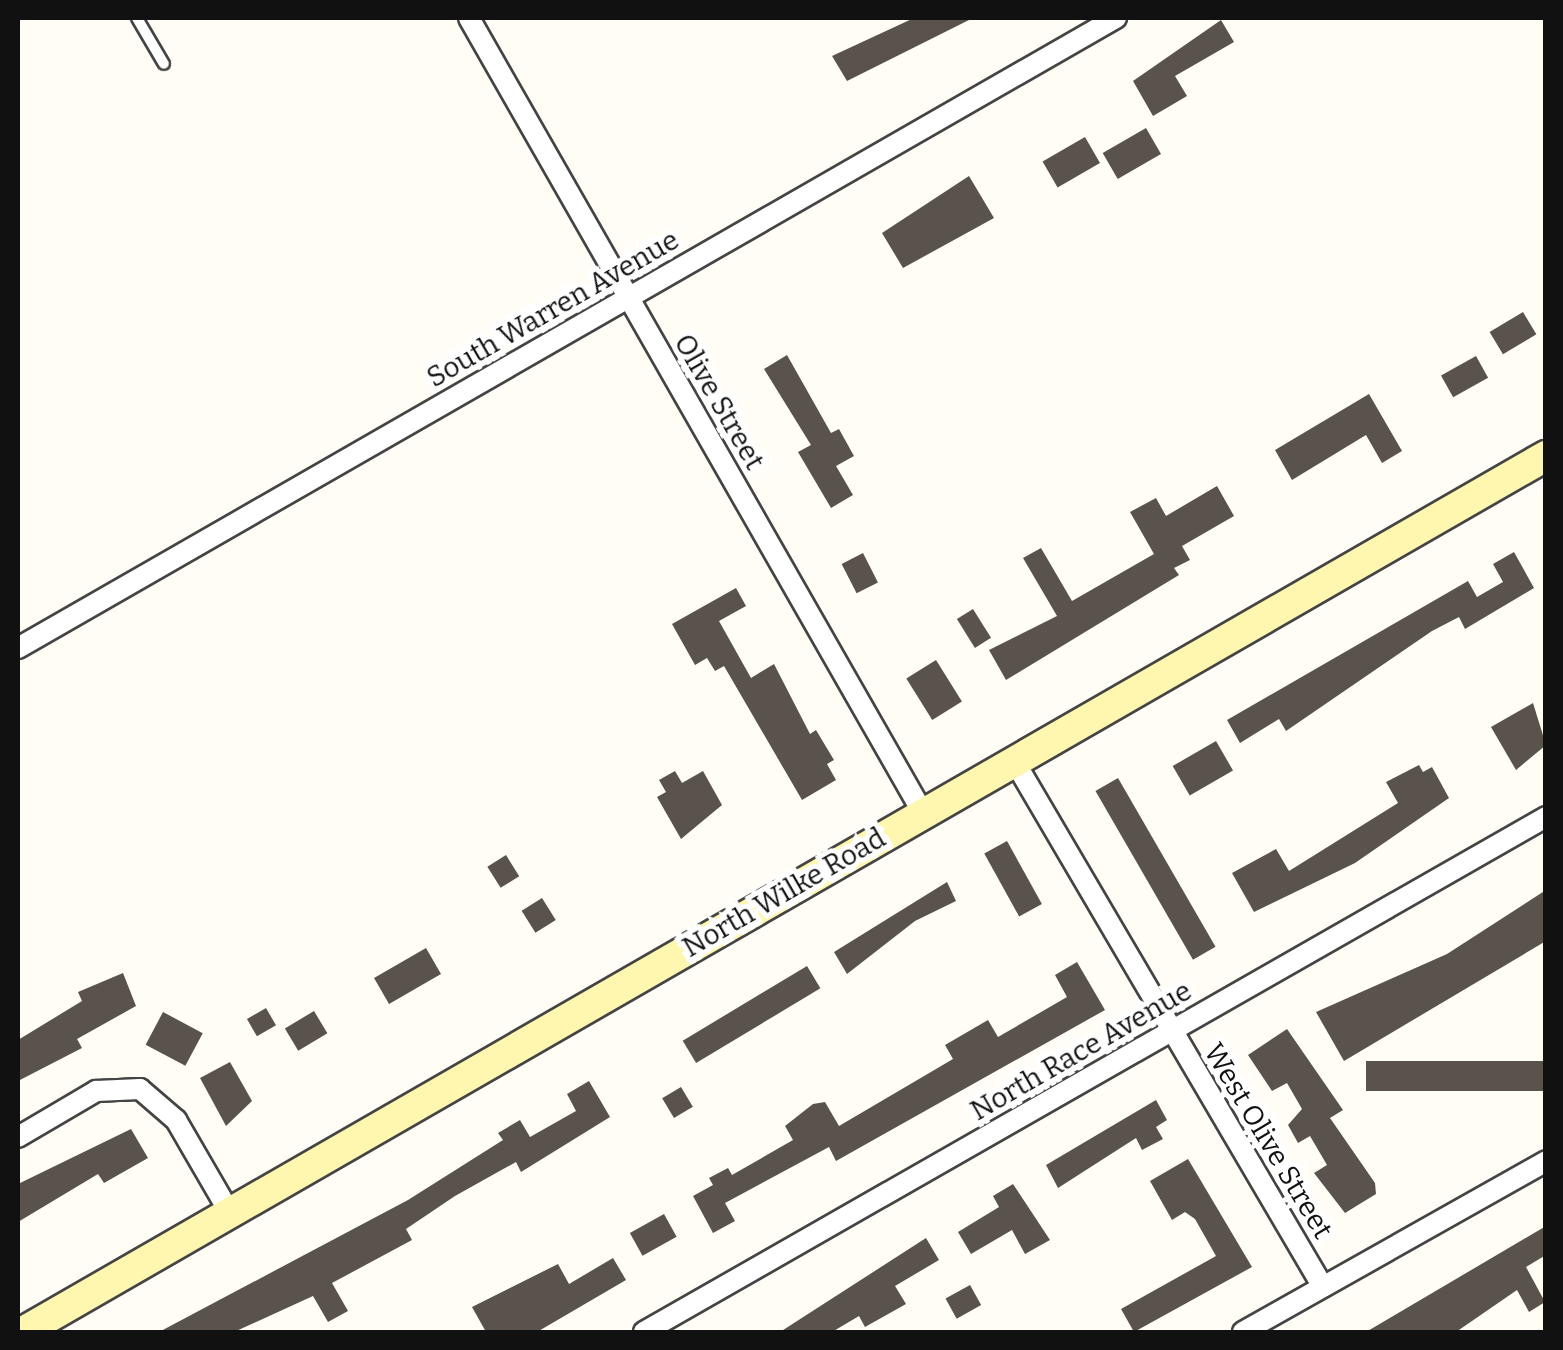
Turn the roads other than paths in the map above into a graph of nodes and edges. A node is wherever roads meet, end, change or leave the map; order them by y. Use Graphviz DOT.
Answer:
graph roads {
  1 [pos="137,18"];
  2 [pos="469,18"];
  3 [pos="1116,18"];
  4 [pos="164,64"];
  5 [pos="628,298"];
  6 [pos="1546,456"];
  7 [pos="18,648"];
  8 [pos="1016,764"];
  9 [pos="922,813"];
  10 [pos="1546,817"];
  11 [pos="1170,1032"];
  12 [pos="18,1137"];
  13 [pos="1546,1161"];
  14 [pos="230,1213"];
  15 [pos="1322,1287"];
  16 [pos="23,1332"];
  17 [pos="644,1332"];
  18 [pos="1243,1332"];
  1 -- 4 [label="lane"];
  2 -- 5 [label="street, Olive Street"];
  3 -- 5 [label="street, South Warren Avenue"];
  5 -- 7 [label="street, South Warren Avenue"];
  5 -- 9 [label="street, Olive Street"];
  6 -- 8 [label="street, North Wilke Road"];
  8 -- 9 [label="street, North Wilke Road"];
  8 -- 11 [label="street, West Olive Street"];
  9 -- 14 [label="street, North Wilke Road"];
  10 -- 11 [label="street, North Race Avenue"];
  11 -- 15 [label="street, West Olive Street"];
  11 -- 17 [label="street, North Race Avenue"];
  12 -- 14 [label="street"];
  13 -- 15 [label="street"];
  14 -- 16 [label="street, North Wilke Road"];
  15 -- 18 [label="street"];
}
